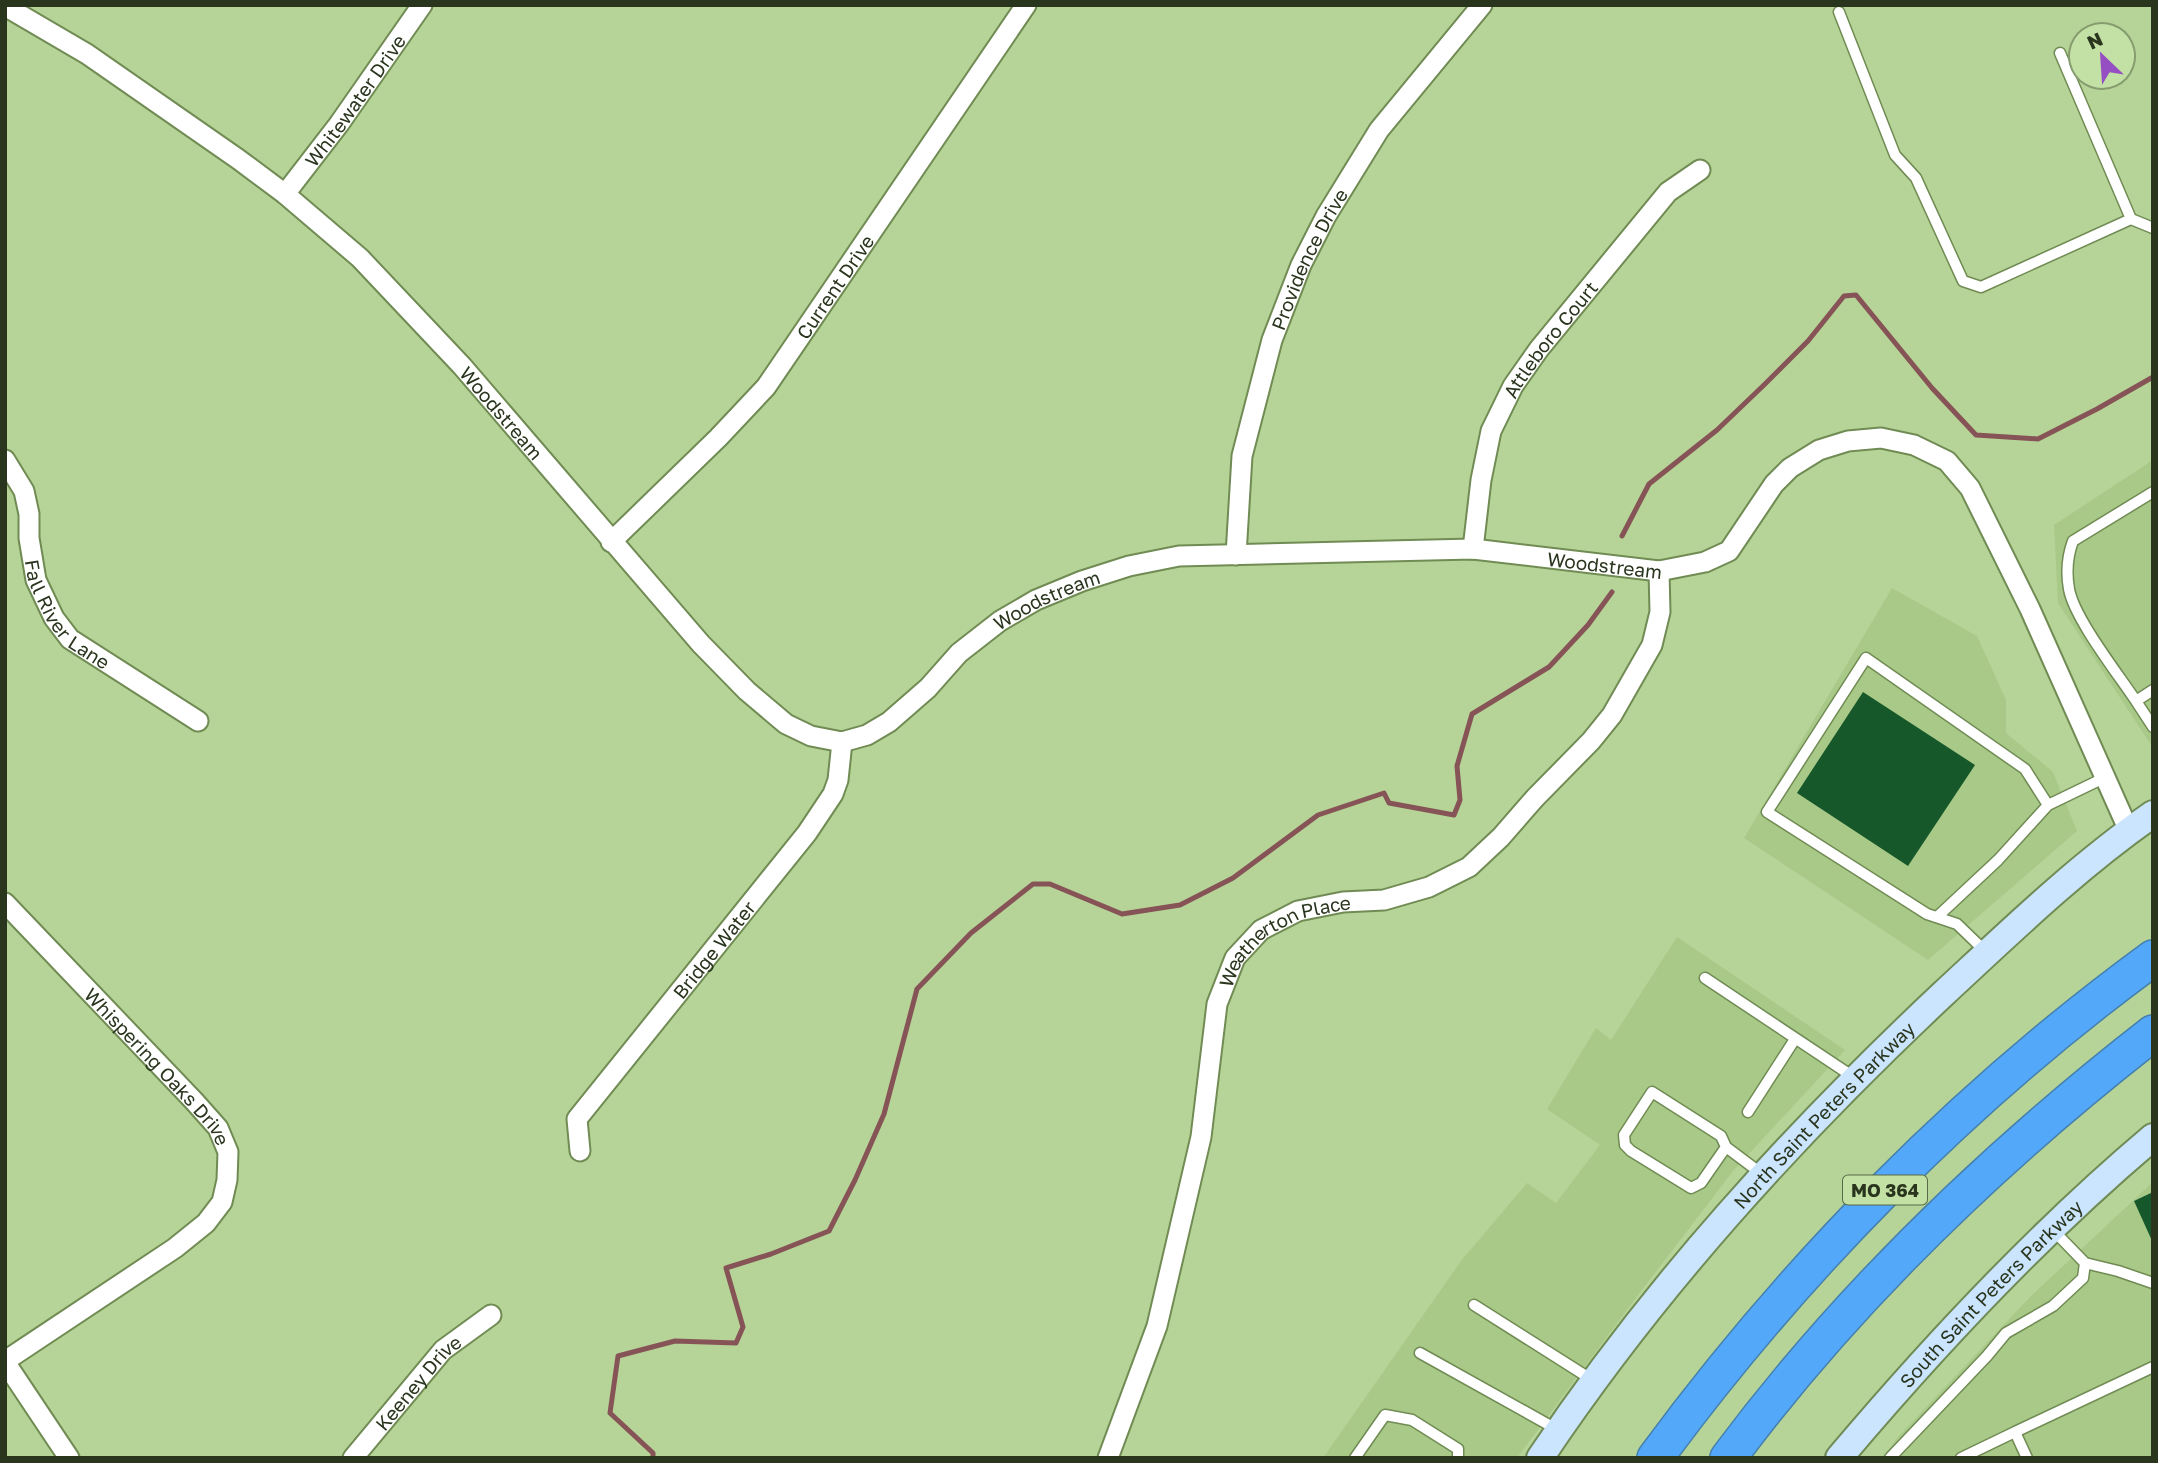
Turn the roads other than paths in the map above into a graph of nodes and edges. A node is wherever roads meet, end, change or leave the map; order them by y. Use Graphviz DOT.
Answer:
graph roads {
  1 [pos="422,5"];
  2 [pos="1026,5"];
  3 [pos="1482,5"];
  4 [pos="5,6"];
  5 [pos="1839,12"];
  6 [pos="2060,53"];
  7 [pos="1700,170"];
  8 [pos="285,194"];
  9 [pos="2131,219"];
  10 [pos="2153,228"];
  11 [pos="5,460"];
  12 [pos="2153,492"];
  13 [pos="611,542"];
  14 [pos="1473,549"];
  15 [pos="1236,555"];
  16 [pos="1659,570"];
  17 [pos="2153,690"];
  18 [pos="2136,701"];
  19 [pos="198,721"];
  20 [pos="2153,727"];
  21 [pos="842,742"];
  22 [pos="2106,776"];
  23 [pos="2048,805"];
  24 [pos="2153,814"];
  25 [pos="2129,831"];
  26 [pos="5,903"];
  27 [pos="1937,917"];
  28 [pos="1987,954"];
  29 [pos="2153,958"];
  30 [pos="1705,978"];
  31 [pos="2153,1032"];
  32 [pos="1795,1039"];
  33 [pos="1855,1078"];
  34 [pos="1748,1112"];
  35 [pos="2153,1137"];
  36 [pos="1726,1147"];
  37 [pos="580,1151"];
  38 [pos="1763,1175"];
  39 [pos="2051,1227"];
  40 [pos="2085,1263"];
  41 [pos="2153,1283"];
  42 [pos="1474,1305"];
  43 [pos="491,1315"];
  44 [pos="1420,1353"];
  45 [pos="5,1361"];
  46 [pos="2153,1367"];
  47 [pos="1594,1381"];
  48 [pos="1559,1430"];
  49 [pos="2015,1432"];
  50 [pos="69,1458"];
  51 [pos="353,1458"];
  52 [pos="1108,1458"];
  53 [pos="1355,1458"];
  54 [pos="1458,1458"];
  55 [pos="1541,1458"];
  56 [pos="1655,1458"];
  57 [pos="1728,1458"];
  58 [pos="1839,1458"];
  59 [pos="1890,1458"];
  60 [pos="1961,1458"];
  61 [pos="2027,1458"];
  1 -- 8 [label="street, Whitewater Drive"];
  2 -- 13 [label="street, Current Drive"];
  3 -- 15 [label="street, Providence Drive"];
  4 -- 8 [label="street, Woodstream"];
  5 -- 9 [label="lane"];
  6 -- 9 [label="lane"];
  7 -- 14 [label="street, Attleboro Court"];
  8 -- 13 [label="street, Woodstream"];
  9 -- 10 [label="lane"];
  11 -- 19 [label="street, Fall River Lane"];
  12 -- 18 [label="lane"];
  13 -- 21 [label="street, Woodstream"];
  14 -- 15 [label="street, Woodstream"];
  14 -- 16 [label="street, Woodstream"];
  15 -- 21 [label="street, Woodstream"];
  16 -- 22 [label="street, Woodstream"];
  16 -- 52 [label="street, Weatherton Place"];
  17 -- 18 [label="lane"];
  18 -- 20 [label="lane"];
  21 -- 37 [label="street, Bridge Water"];
  22 -- 23 [label="lane"];
  22 -- 25 [label="street, Woodstream"];
  23 -- 27 [label="lane"];
  23 -- 27 [label="lane"];
  24 -- 25 [label="main road, North Saint Peters Parkway"];
  25 -- 28 [label="main road, North Saint Peters Parkway"];
  26 -- 45 [label="street, Whispering Oaks Drive"];
  27 -- 28 [label="lane"];
  28 -- 33 [label="main road, North Saint Peters Parkway"];
  29 -- 56 [label="highway, MO 364"];
  30 -- 32 [label="lane"];
  31 -- 57 [label="highway, MO 364"];
  32 -- 33 [label="lane"];
  32 -- 34 [label="lane"];
  33 -- 38 [label="main road, North Saint Peters Parkway"];
  35 -- 39 [label="main road, South Saint Peters Parkway"];
  36 -- 36 [label="lane"];
  36 -- 38 [label="lane"];
  38 -- 47 [label="main road, North Saint Peters Parkway"];
  39 -- 40 [label="lane"];
  39 -- 58 [label="main road, South Saint Peters Parkway"];
  40 -- 41 [label="lane"];
  40 -- 59 [label="lane"];
  42 -- 47 [label="lane"];
  43 -- 51 [label="street, Keeney Drive"];
  44 -- 48 [label="lane"];
  45 -- 50 [label="street"];
  46 -- 49 [label="lane"];
  47 -- 48 [label="main road, North Saint Peters Parkway"];
  48 -- 55 [label="main road, North Saint Peters Parkway"];
  49 -- 60 [label="lane"];
  49 -- 61 [label="lane"];
  53 -- 54 [label="lane"];
}
